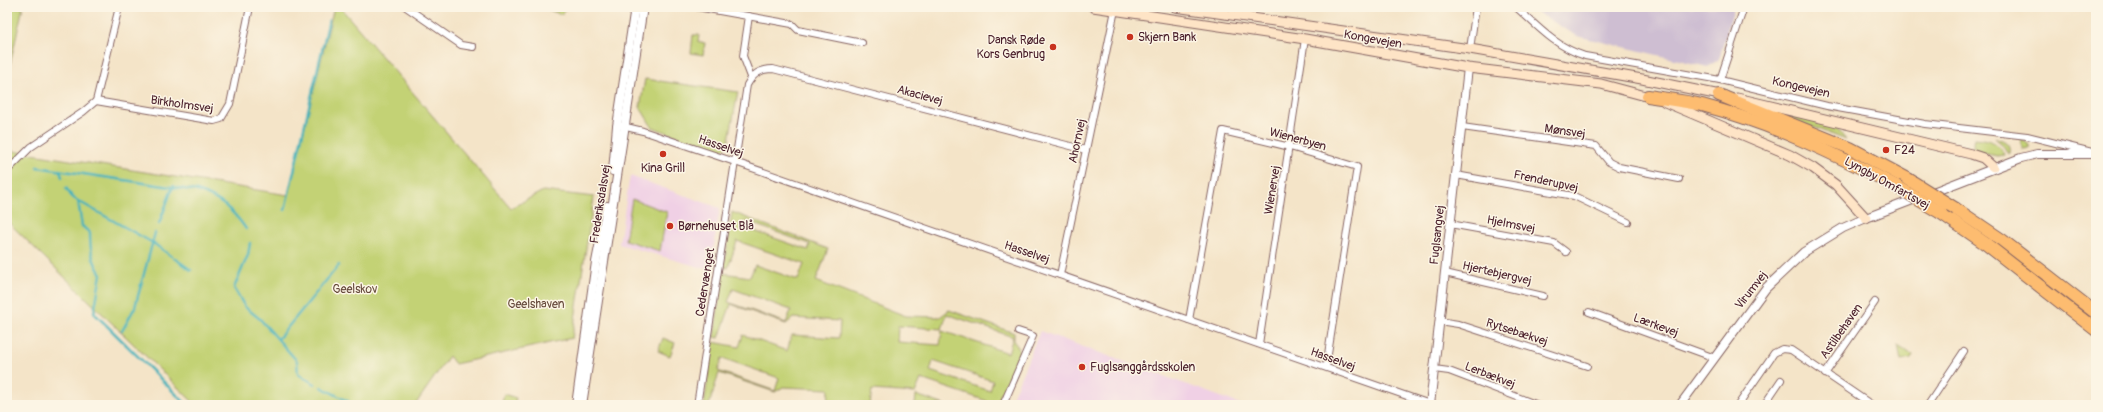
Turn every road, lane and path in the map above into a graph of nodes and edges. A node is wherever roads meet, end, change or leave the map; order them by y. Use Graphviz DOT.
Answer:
graph roads {
  1 [pos="119,7"];
  2 [pos="250,7"];
  3 [pos="406,7"];
  4 [pos="634,7"];
  5 [pos="643,7"];
  6 [pos="697,7"];
  7 [pos="1093,7"];
  8 [pos="1175,7"];
  9 [pos="1476,7"];
  10 [pos="1516,7"];
  11 [pos="1744,7"];
  12 [pos="1115,10"];
  13 [pos="749,16"];
  14 [pos="1306,39"];
  15 [pos="862,43"];
  16 [pos="473,47"];
  17 [pos="1470,49"];
  18 [pos="1468,68"];
  19 [pos="751,77"];
  20 [pos="1720,80"];
  21 [pos="1719,95"];
  22 [pos="1648,96"];
  23 [pos="96,100"];
  24 [pos="621,126"];
  25 [pos="1462,127"];
  26 [pos="1290,147"];
  27 [pos="1086,150"];
  28 [pos="2096,153"];
  29 [pos="735,162"];
  30 [pos="1993,167"];
  31 [pos="7,171"];
  32 [pos="1456,175"];
  33 [pos="1679,179"];
  34 [pos="1866,218"];
  35 [pos="1628,222"];
  36 [pos="1450,224"];
  37 [pos="1566,252"];
  38 [pos="1445,273"];
  39 [pos="1060,276"];
  40 [pos="1543,296"];
  41 [pos="1875,302"];
  42 [pos="1589,312"];
  43 [pos="2096,313"];
  44 [pos="1189,320"];
  45 [pos="1439,321"];
  46 [pos="2096,330"];
  47 [pos="1018,331"];
  48 [pos="1259,344"];
  49 [pos="1964,351"];
  50 [pos="1715,358"];
  51 [pos="1587,366"];
  52 [pos="1326,368"];
  53 [pos="1434,369"];
  54 [pos="1825,374"];
  55 [pos="1781,380"];
  56 [pos="1430,404"];
  57 [pos="576,405"];
  58 [pos="582,405"];
  59 [pos="697,405"];
  60 [pos="1003,405"];
  61 [pos="1538,405"];
  62 [pos="1680,405"];
  63 [pos="1738,405"];
  64 [pos="1764,405"];
  65 [pos="1872,405"];
  66 [pos="1928,405"];
  1 -- 23 [label="street"];
  2 -- 23 [label="street, Birkholmsvej"];
  3 -- 16 [label="street"];
  4 -- 24 [label="street, Frederiksdalsvej"];
  5 -- 24 [label="street, Frederiksdalsvej"];
  6 -- 13 [label="street"];
  7 -- 12 [label="main road, Kongevejen"];
  8 -- 17 [label="main road, Kongevejen"];
  9 -- 17 [label="street"];
  10 -- 20 [label="street, Kongevejen"];
  11 -- 20 [label="street"];
  12 -- 14 [label="main road, Kongevejen"];
  12 -- 27 [label="street, Ahornvej"];
  13 -- 15 [label="street"];
  13 -- 19 [label="street"];
  14 -- 18 [label="main road, Kongevejen"];
  14 -- 26 [label="street, Wienervej"];
  17 -- 21 [label="main road, Kongevejen"];
  18 -- 22 [label="main road, Kongevejen"];
  18 -- 25 [label="street, Fuglsangvej"];
  19 -- 27 [label="street, Akacievej"];
  19 -- 29 [label="street"];
  20 -- 28 [label="street, Kongevejen"];
  21 -- 30 [label="main road, Kongevejen"];
  21 -- 43 [label="highway, bridge"];
  22 -- 34 [label="main road, Kongevejen"];
  22 -- 46 [label="highway, Lyngby Omfartsvej, bridge"];
  23 -- 31 [label="street"];
  24 -- 29 [label="street, Hasselvej"];
  24 -- 57 [label="street, Frederiksdalsvej"];
  24 -- 58 [label="street, Frederiksdalsvej"];
  25 -- 32 [label="street, Fuglsangvej"];
  25 -- 33 [label="street, Mønsvej"];
  26 -- 44 [label="street, Wienerbyen"];
  26 -- 48 [label="street, Wienervej"];
  26 -- 52 [label="street, Wienerbyen"];
  27 -- 39 [label="street, Ahornvej"];
  28 -- 30 [label="street, Kongevejen"];
  29 -- 39 [label="street, Hasselvej"];
  29 -- 59 [label="street, Cedervænget"];
  30 -- 34 [label="street, Kongevejen"];
  32 -- 35 [label="street, Frenderupvej"];
  32 -- 36 [label="street, Fuglsangvej"];
  34 -- 50 [label="street, Virumvej"];
  36 -- 37 [label="street, Hjelmsvej"];
  36 -- 38 [label="street, Fuglsangvej"];
  38 -- 40 [label="street, Hjertebjergvej"];
  38 -- 45 [label="street, Fuglsangvej"];
  39 -- 44 [label="street, Hasselvej"];
  41 -- 54 [label="street, Astilbehaven"];
  42 -- 50 [label="street, Lærkevej"];
  44 -- 48 [label="street, Hasselvej"];
  45 -- 51 [label="street, Rytsebækvej"];
  45 -- 53 [label="street, Fuglsangvej"];
  47 -- 60 [label="street"];
  48 -- 52 [label="street, Hasselvej"];
  49 -- 66 [label="street"];
  50 -- 62 [label="street, Virumvej"];
  52 -- 56 [label="street, Hasselvej"];
  53 -- 56 [label="street, Fuglsangvej"];
  53 -- 61 [label="street, Lerbækvej"];
  54 -- 63 [label="street, Astilbehaven"];
  54 -- 65 [label="street, Astilbehaven"];
  55 -- 64 [label="street"];
}
